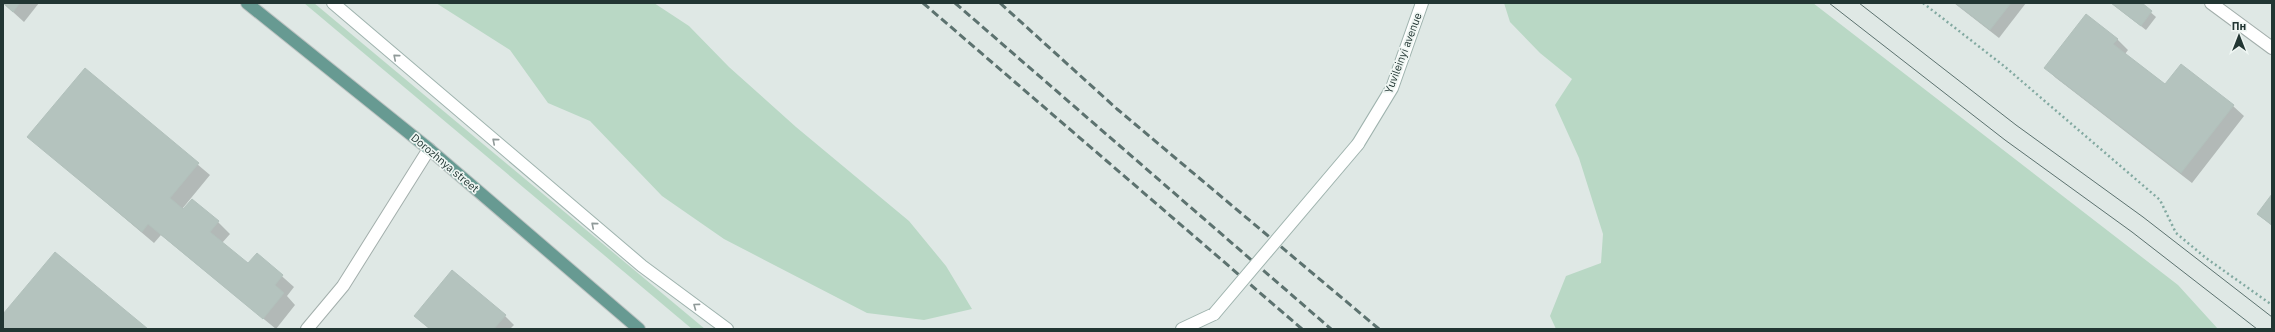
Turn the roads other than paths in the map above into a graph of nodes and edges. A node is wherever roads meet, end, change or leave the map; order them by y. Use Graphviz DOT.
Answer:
graph roads {
  1 [pos="247,3"];
  2 [pos="333,3"];
  3 [pos="1422,3"];
  4 [pos="2211,3"];
  5 [pos="2272,48"];
  6 [pos="429,149"];
  7 [pos="1214,314"];
  8 [pos="307,329"];
  9 [pos="639,329"];
  10 [pos="727,329"];
  11 [pos="1182,329"];
  12 [pos="1200,329"];
  1 -- 6 [label="main road, Dorozhnya street"];
  10 -- 2 [label="main road, one-way"];
  3 -- 7 [label="main road, Yuvileinyi avenue, bridge"];
  4 -- 5 [label="main road"];
  6 -- 8 [label="main road"];
  6 -- 9 [label="main road, Dorozhnya street"];
  7 -- 11 [label="main road"];
  7 -- 12 [label="main road, Yuvileinyi avenue"];
}
